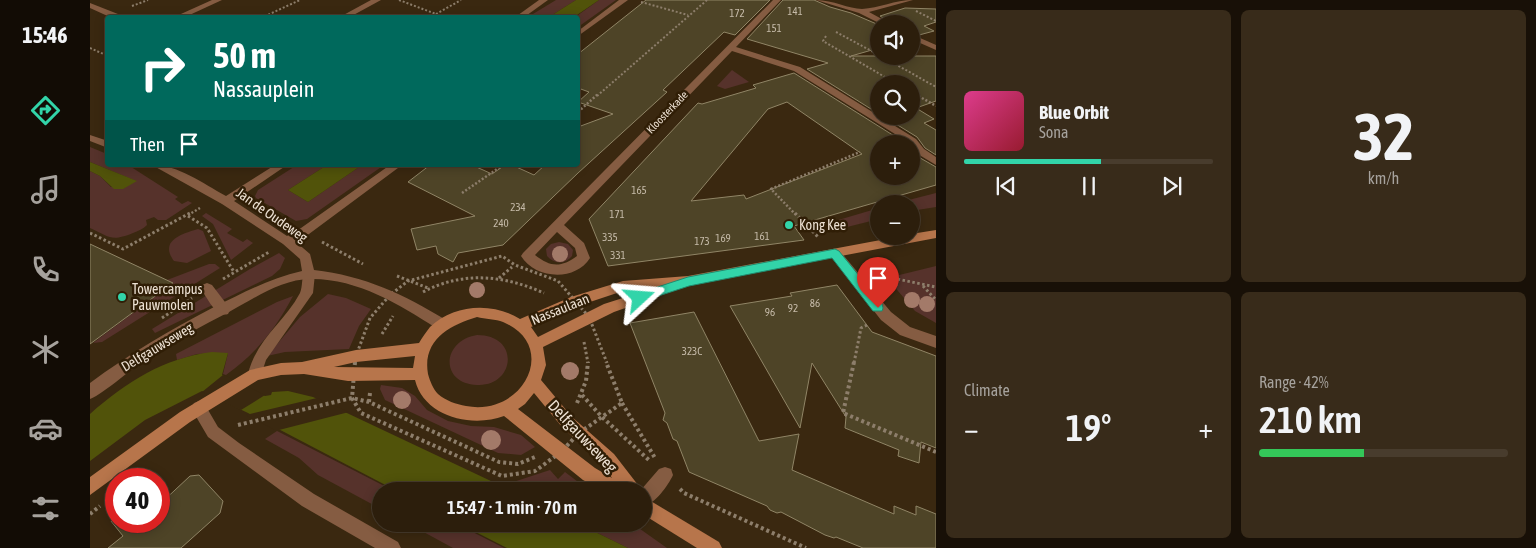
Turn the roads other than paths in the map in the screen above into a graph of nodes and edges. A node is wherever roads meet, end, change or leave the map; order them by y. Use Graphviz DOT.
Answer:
graph roads {
  1 [pos="218,0"];
  2 [pos="377,0"];
  3 [pos="544,0"];
  4 [pos="624,0"];
  5 [pos="777,0"];
  6 [pos="820,0"];
  7 [pos="909,0"];
  8 [pos="90,5"];
  9 [pos="862,11"];
  10 [pos="113,15"];
  11 [pos="182,15"];
  12 [pos="347,15"];
  13 [pos="521,15"];
  14 [pos="870,15"];
  15 [pos="580,33"];
  16 [pos="920,40"];
  17 [pos="730,48"];
  18 [pos="936,48"];
  19 [pos="90,138"];
  20 [pos="105,144"];
  21 [pos="936,162"];
  22 [pos="162,167"];
  23 [pos="278,167"];
  24 [pos="393,167"];
  25 [pos="222,198"];
  26 [pos="557,225"];
  27 [pos="936,234"];
  28 [pos="287,241"];
  29 [pos="835,254"];
  30 [pos="310,274"];
  31 [pos="688,281"];
  32 [pos="207,288"];
  33 [pos="223,310"];
  34 [pos="441,324"];
  35 [pos="521,325"];
  36 [pos="936,342"];
  37 [pos="536,344"];
  38 [pos="422,349"];
  39 [pos="302,368"];
  40 [pos="255,374"];
  41 [pos="420,374"];
  42 [pos="534,382"];
  43 [pos="90,392"];
  44 [pos="199,408"];
  45 [pos="505,408"];
  46 [pos="665,475"];
  47 [pos="604,482"];
  48 [pos="625,482"];
  49 [pos="90,487"];
  50 [pos="652,489"];
  51 [pos="652,510"];
  52 [pos="392,548"];
  53 [pos="714,548"];
  1 -- 11 [label="street"];
  2 -- 12 [label="street"];
  3 -- 13 [label="street"];
  4 -- 15 [label="street"];
  5 -- 17 [label="street, Kloosterkade"];
  6 -- 9 [label="street"];
  7 -- 9 [label="street"];
  8 -- 10 [label="street"];
  9 -- 14 [label="street"];
  16 -- 18 [label="street"];
  17 -- 21 [label="street"];
  17 -- 26 [label="street, Kloosterkade"];
  19 -- 20 [label="street"];
  22 -- 25 [label="street, Jan de Oudeweg"];
  23 -- 25 [label="street"];
  24 -- 28 [label="street"];
  25 -- 28 [label="street, Jan de Oudeweg"];
  26 -- 26 [label="street, Kloosterkade"];
  27 -- 29 [label="street, Nassaulaan"];
  28 -- 30 [label="street, Jan de Oudeweg"];
  29 -- 31 [label="street, Nassaulaan"];
  29 -- 36 [label="street"];
  30 -- 33 [label="street, Delfgauwseweg"];
  30 -- 34 [label="street"];
  30 -- 40 [label="street"];
  31 -- 35 [label="street, Nassaulaan"];
  31 -- 37 [label="street, Nassaulaan"];
  32 -- 33 [label="street"];
  33 -- 43 [label="street, Delfgauwseweg"];
  34 -- 35 [label="street"];
  34 -- 38 [label="street"];
  35 -- 37 [label="street"];
  37 -- 42 [label="street"];
  38 -- 39 [label="street"];
  38 -- 41 [label="street"];
  39 -- 40 [label="street"];
  39 -- 41 [label="street"];
  40 -- 44 [label="street"];
  41 -- 45 [label="street"];
  42 -- 45 [label="street"];
  42 -- 48 [label="street, Delfgauwseweg"];
  44 -- 49 [label="street"];
  44 -- 52 [label="street"];
  45 -- 47 [label="street, Delfgauwseweg"];
  46 -- 50 [label="street"];
  51 -- 53 [label="street"];
}
